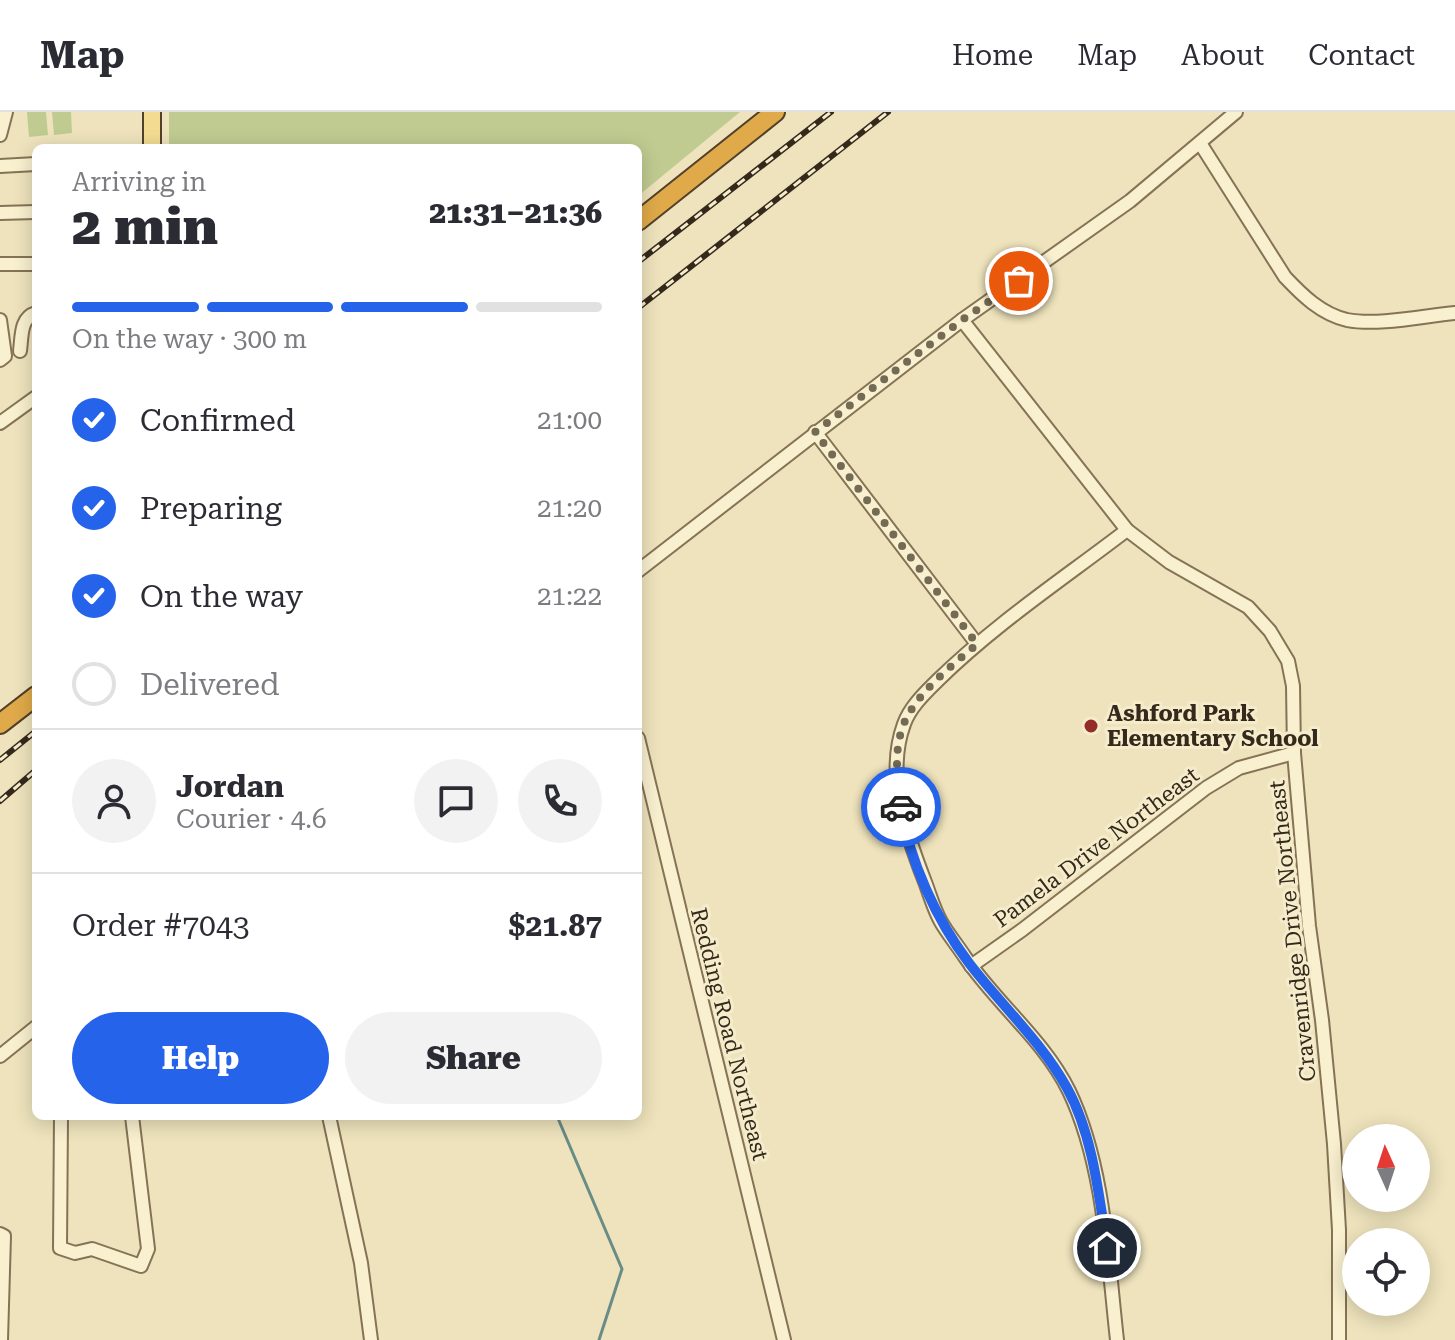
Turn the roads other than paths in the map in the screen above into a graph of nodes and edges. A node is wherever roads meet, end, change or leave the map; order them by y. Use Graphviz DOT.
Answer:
graph roads {
  1 [pos="6,112"];
  2 [pos="152,112"];
  3 [pos="775,112"];
  4 [pos="1236,112"];
  5 [pos="1,129"];
  6 [pos="1200,143"];
  7 [pos="152,144"];
  8 [pos="32,164"];
  9 [pos="0,166"];
  10 [pos="32,212"];
  11 [pos="0,213"];
  12 [pos="642,218"];
  13 [pos="0,264"];
  14 [pos="32,264"];
  15 [pos="1455,313"];
  16 [pos="32,315"];
  17 [pos="0,320"];
  18 [pos="962,320"];
  19 [pos="20,351"];
  20 [pos="0,360"];
  21 [pos="32,400"];
  22 [pos="0,423"];
  23 [pos="815,432"];
  24 [pos="1127,530"];
  25 [pos="642,568"];
  26 [pos="977,644"];
  27 [pos="32,699"];
  28 [pos="0,724"];
  29 [pos="1294,753"];
  30 [pos="642,754"];
  31 [pos="971,966"];
  32 [pos="32,1030"];
  33 [pos="0,1056"];
  34 [pos="61,1120"];
  35 [pos="132,1120"];
  36 [pos="330,1120"];
  37 [pos="0,1234"];
  38 [pos="1,1340"];
  39 [pos="371,1340"];
  40 [pos="784,1340"];
  41 [pos="1117,1340"];
  42 [pos="1339,1340"];
  1 -- 5 [label="street"];
  2 -- 7 [label="main road"];
  3 -- 12 [label="highway"];
  4 -- 6 [label="street"];
  6 -- 15 [label="street"];
  6 -- 18 [label="street"];
  8 -- 9 [label="street"];
  10 -- 11 [label="street"];
  13 -- 14 [label="street"];
  16 -- 19 [label="street"];
  17 -- 20 [label="street"];
  18 -- 23 [label="street"];
  18 -- 24 [label="street, Cravenridge Drive Northeast"];
  21 -- 22 [label="street"];
  23 -- 25 [label="street"];
  23 -- 26 [label="street"];
  24 -- 26 [label="street"];
  24 -- 29 [label="street, Cravenridge Drive Northeast"];
  26 -- 31 [label="street"];
  27 -- 28 [label="highway"];
  29 -- 31 [label="street, Pamela Drive Northeast"];
  29 -- 42 [label="street, Cravenridge Drive Northeast"];
  30 -- 40 [label="street, Redding Road Northeast"];
  31 -- 41 [label="street"];
  32 -- 33 [label="street"];
  34 -- 35 [label="street"];
  36 -- 39 [label="street"];
  37 -- 38 [label="street"];
}
